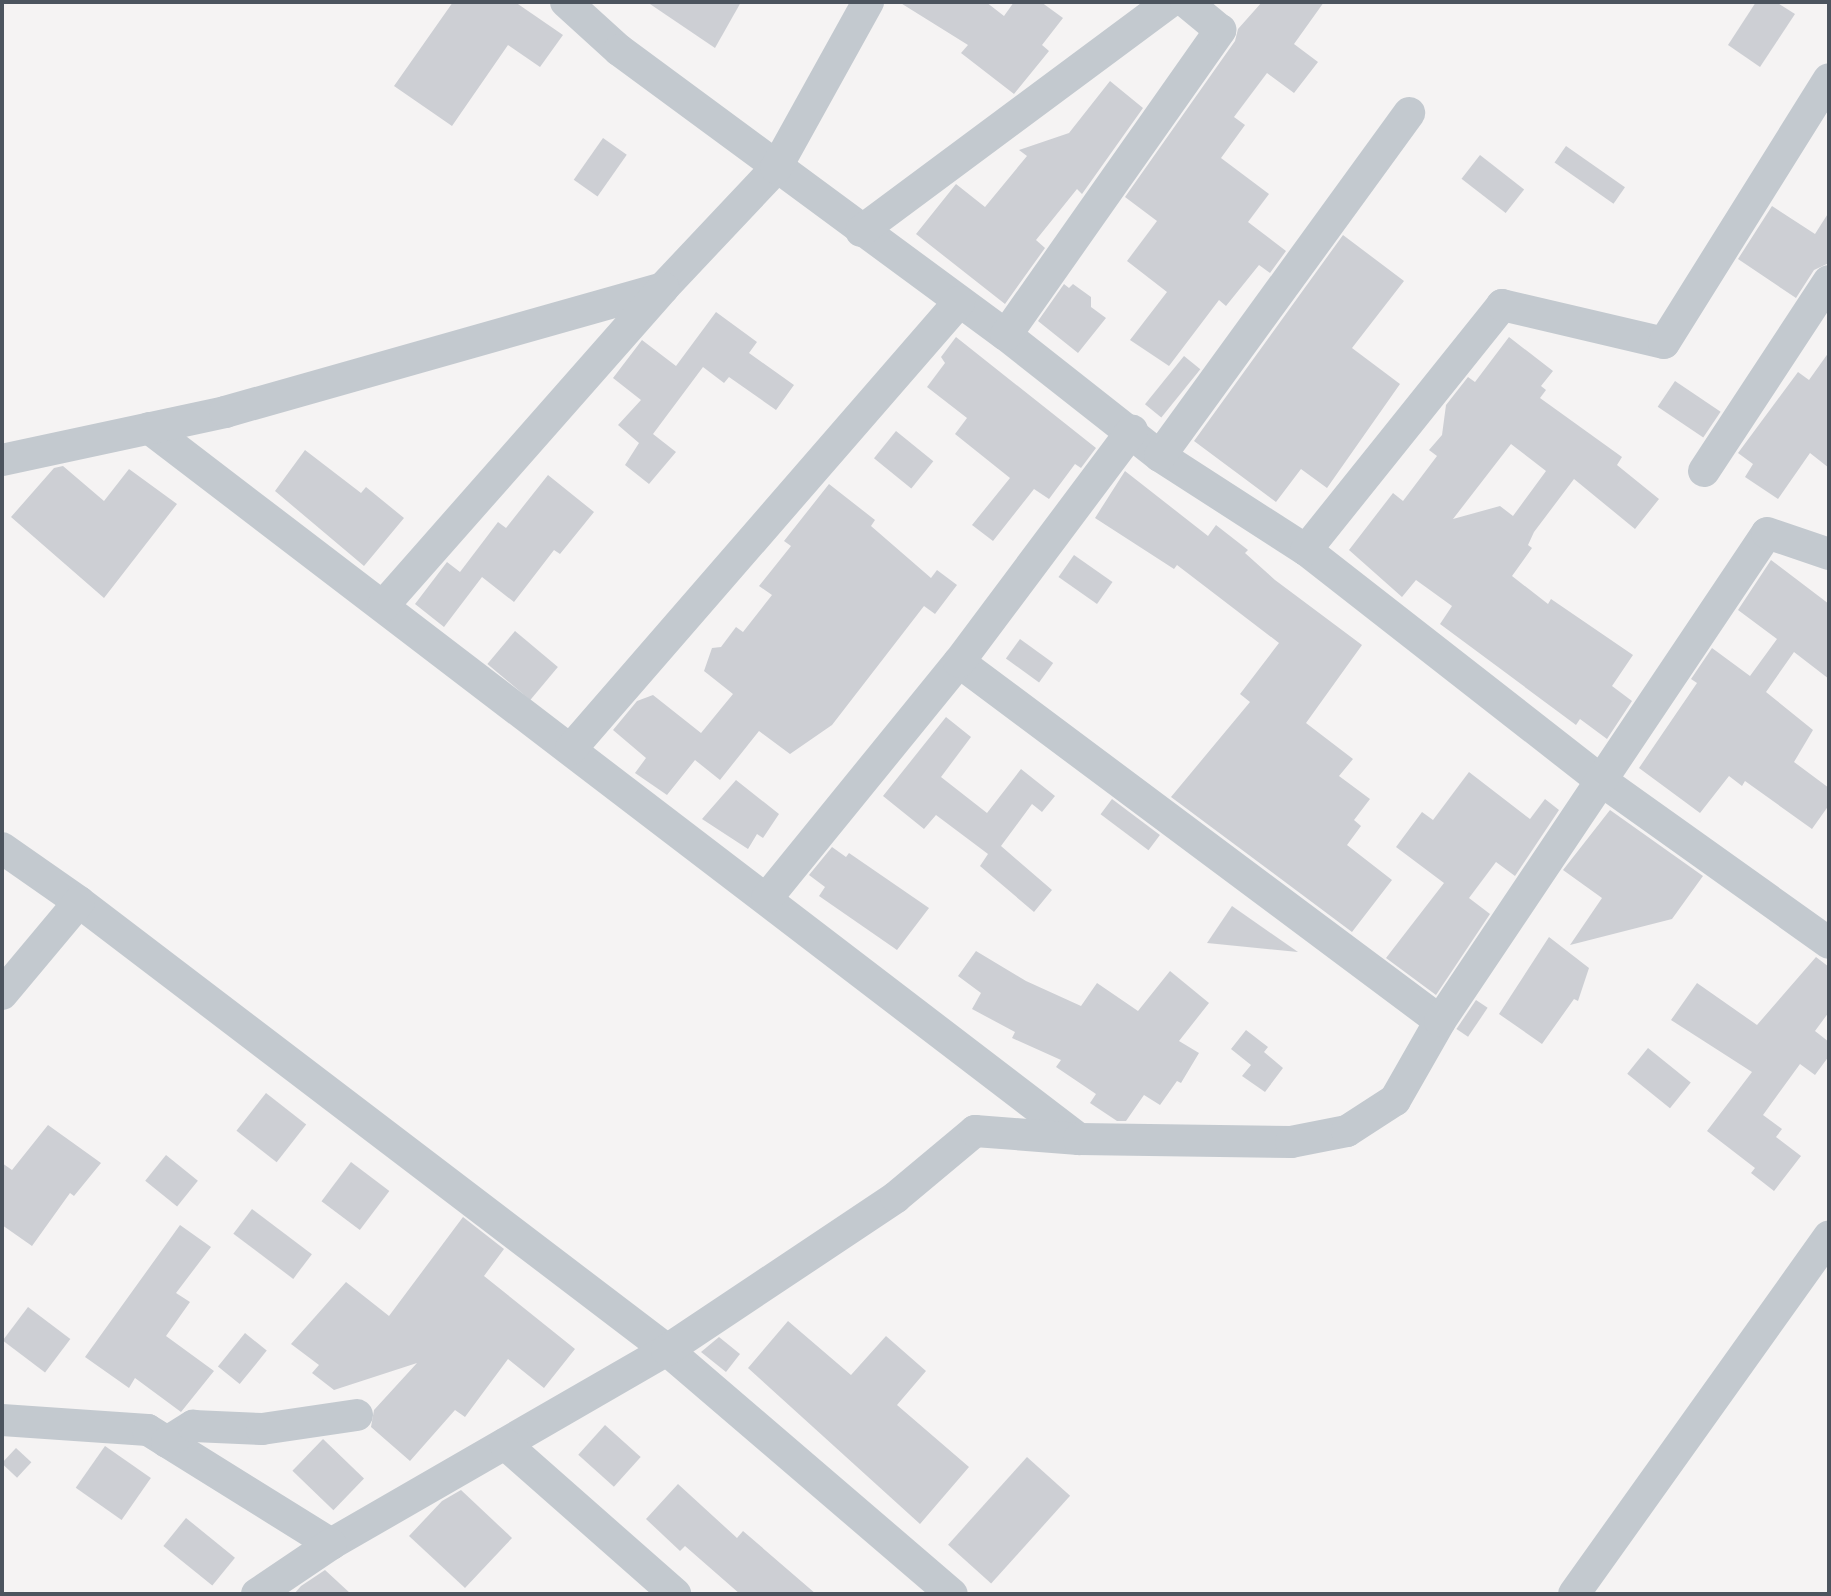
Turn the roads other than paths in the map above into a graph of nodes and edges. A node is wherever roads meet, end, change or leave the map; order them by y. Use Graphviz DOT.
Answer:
graph roads {
  1 [pos="566,2"];
  2 [pos="868,2"];
  3 [pos="1169,2"];
  4 [pos="1186,2"];
  5 [pos="1829,79"];
  6 [pos="1409,113"];
  7 [pos="776,168"];
  8 [pos="861,231"];
  9 [pos="1829,281"];
  10 [pos="663,288"];
  11 [pos="959,302"];
  12 [pos="1006,335"];
  13 [pos="149,428"];
  14 [pos="1132,431"];
  15 [pos="1160,456"];
  16 [pos="2,460"];
  17 [pos="1704,471"];
  18 [pos="1306,550"];
  19 [pos="1829,554"];
  20 [pos="383,606"];
  21 [pos="959,662"];
  22 [pos="571,749"];
  23 [pos="1602,781"];
  24 [pos="2,848"];
  25 [pos="767,898"];
  26 [pos="79,902"];
  27 [pos="1829,943"];
  28 [pos="2,994"];
  29 [pos="1440,1021"];
  30 [pos="1079,1139"];
  31 [pos="1829,1237"];
  32 [pos="667,1350"];
  33 [pos="357,1415"];
  34 [pos="4,1424"];
  35 [pos="167,1442"];
  36 [pos="505,1444"];
  37 [pos="331,1544"];
  38 [pos="257,1594"];
  39 [pos="675,1594"];
  40 [pos="952,1594"];
  41 [pos="1574,1594"];
  1 -- 7 [label="street"];
  2 -- 7 [label="street"];
  3 -- 8 [label="street"];
  4 -- 12 [label="street"];
  5 -- 18 [label="street"];
  6 -- 15 [label="street"];
  7 -- 8 [label="street"];
  7 -- 10 [label="street"];
  8 -- 11 [label="street"];
  9 -- 17 [label="street"];
  10 -- 13 [label="street"];
  10 -- 20 [label="street"];
  11 -- 12 [label="street"];
  11 -- 22 [label="street"];
  12 -- 14 [label="street"];
  13 -- 16 [label="street"];
  13 -- 20 [label="street"];
  14 -- 15 [label="street"];
  14 -- 21 [label="street"];
  15 -- 18 [label="street"];
  18 -- 23 [label="street"];
  19 -- 23 [label="street"];
  20 -- 22 [label="street"];
  21 -- 25 [label="street"];
  21 -- 29 [label="street"];
  22 -- 25 [label="street"];
  23 -- 27 [label="street"];
  23 -- 29 [label="street"];
  24 -- 26 [label="street"];
  25 -- 30 [label="street"];
  26 -- 28 [label="street"];
  26 -- 32 [label="street"];
  29 -- 30 [label="street"];
  30 -- 32 [label="street"];
  31 -- 41 [label="street"];
  32 -- 36 [label="street"];
  32 -- 40 [label="street"];
  33 -- 35 [label="street"];
  34 -- 35 [label="street"];
  35 -- 37 [label="street"];
  36 -- 37 [label="street"];
  36 -- 39 [label="street"];
  37 -- 38 [label="street"];
}
